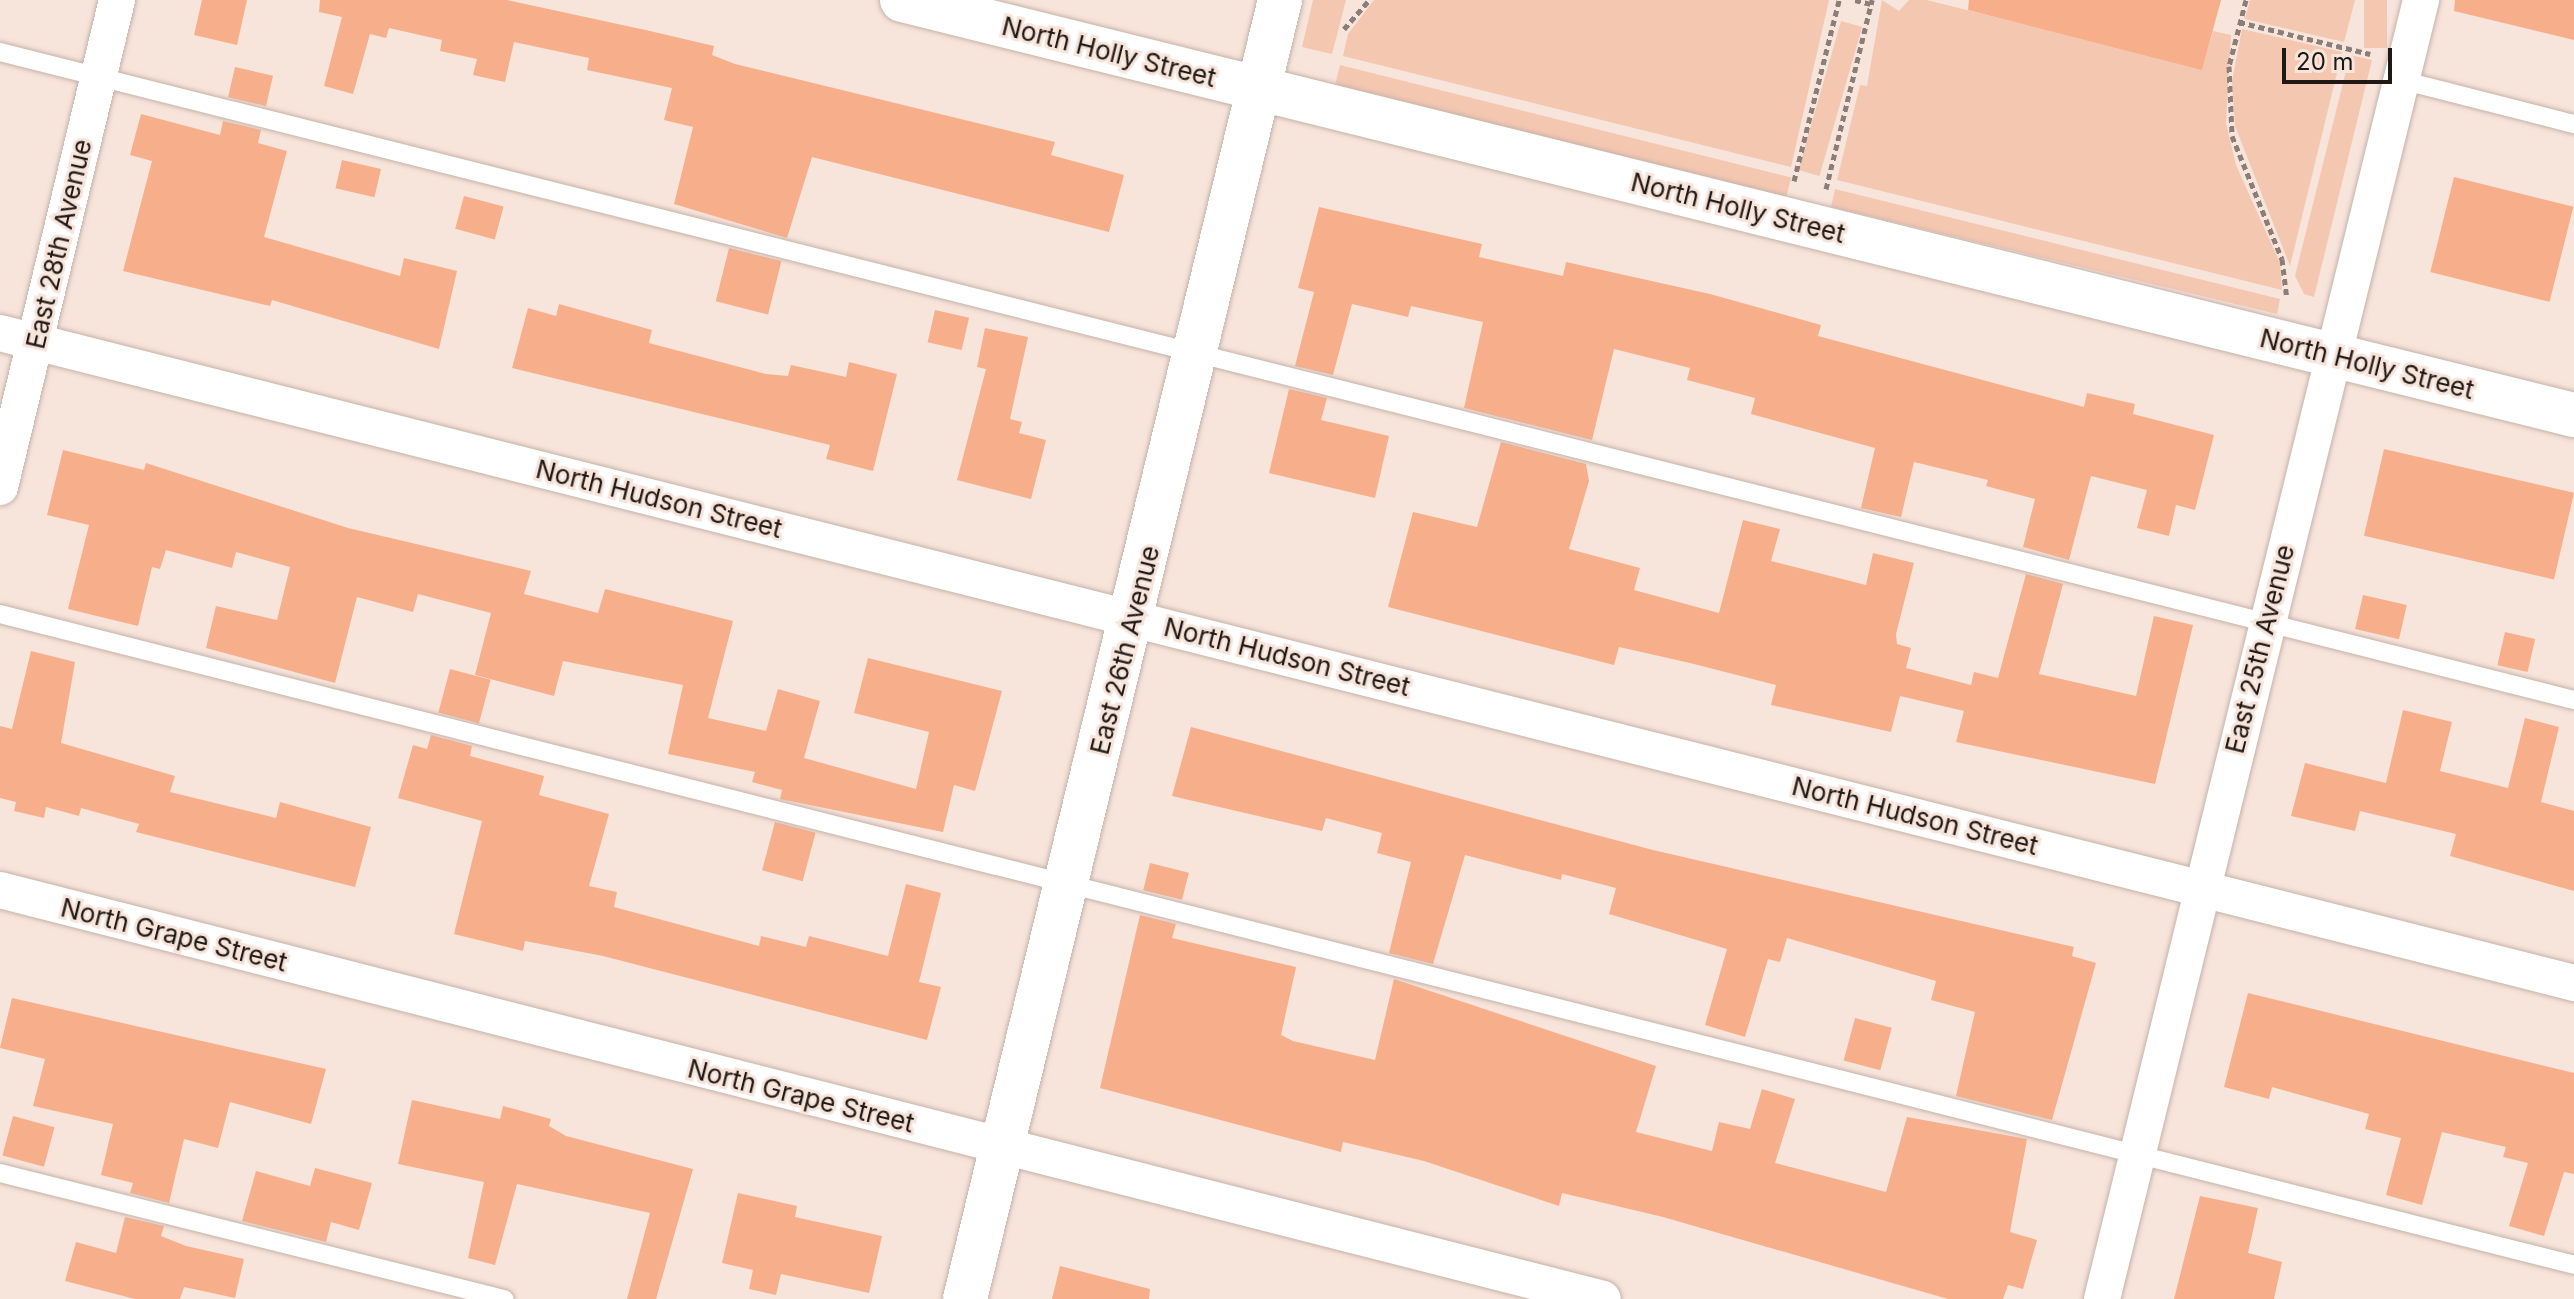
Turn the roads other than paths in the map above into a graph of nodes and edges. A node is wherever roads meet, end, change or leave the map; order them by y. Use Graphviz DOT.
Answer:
graph roads {
  1 [pos="117,0"];
  2 [pos="902,0"];
  3 [pos="1280,0"];
  4 [pos="2421,0"];
  5 [pos="0,52"];
  6 [pos="2389,68"];
  7 [pos="98,76"];
  8 [pos="1259,90"];
  9 [pos="2574,124"];
  10 [pos="0,333"];
  11 [pos="35,342"];
  12 [pos="2333,356"];
  13 [pos="1193,357"];
  14 [pos="2574,415"];
  15 [pos="0,487"];
  16 [pos="0,614"];
  17 [pos="1134,618"];
  18 [pos="2266,624"];
  19 [pos="2574,700"];
  20 [pos="1068,883"];
  21 [pos="2203,888"];
  22 [pos="0,890"];
  23 [pos="2574,983"];
  24 [pos="1002,1148"];
  25 [pos="2137,1155"];
  26 [pos="0,1173"];
  27 [pos="2574,1265"];
  28 [pos="504,1299"];
  29 [pos="965,1299"];
  30 [pos="1603,1299"];
  31 [pos="2102,1299"];
  1 -- 7 [label="street, East 28th Avenue"];
  2 -- 8 [label="street, North Holly Street"];
  3 -- 8 [label="street, East 26th Avenue"];
  4 -- 6 [label="street, East 25th Avenue"];
  5 -- 7 [label="lane"];
  6 -- 9 [label="lane"];
  6 -- 12 [label="street, East 25th Avenue"];
  7 -- 11 [label="street, East 28th Avenue"];
  7 -- 13 [label="lane"];
  8 -- 12 [label="street, North Holly Street"];
  8 -- 13 [label="street, East 26th Avenue"];
  10 -- 11 [label="street, North Hudson Street"];
  11 -- 15 [label="street, East 28th Avenue"];
  11 -- 17 [label="street, North Hudson Street"];
  12 -- 14 [label="street, North Holly Street"];
  12 -- 18 [label="street, East 25th Avenue"];
  13 -- 17 [label="street, East 26th Avenue"];
  13 -- 18 [label="lane"];
  16 -- 20 [label="lane"];
  17 -- 20 [label="street, East 26th Avenue"];
  17 -- 21 [label="street, North Hudson Street"];
  18 -- 19 [label="lane"];
  18 -- 21 [label="street, East 25th Avenue"];
  20 -- 24 [label="street, East 26th Avenue"];
  20 -- 25 [label="lane"];
  21 -- 23 [label="street, North Hudson Street"];
  21 -- 25 [label="street, East 25th Avenue"];
  22 -- 24 [label="street, North Grape Street"];
  24 -- 29 [label="street, East 26th Avenue"];
  24 -- 30 [label="street, North Grape Street"];
  25 -- 27 [label="lane"];
  25 -- 31 [label="street, East 25th Avenue"];
  26 -- 28 [label="lane"];
}
